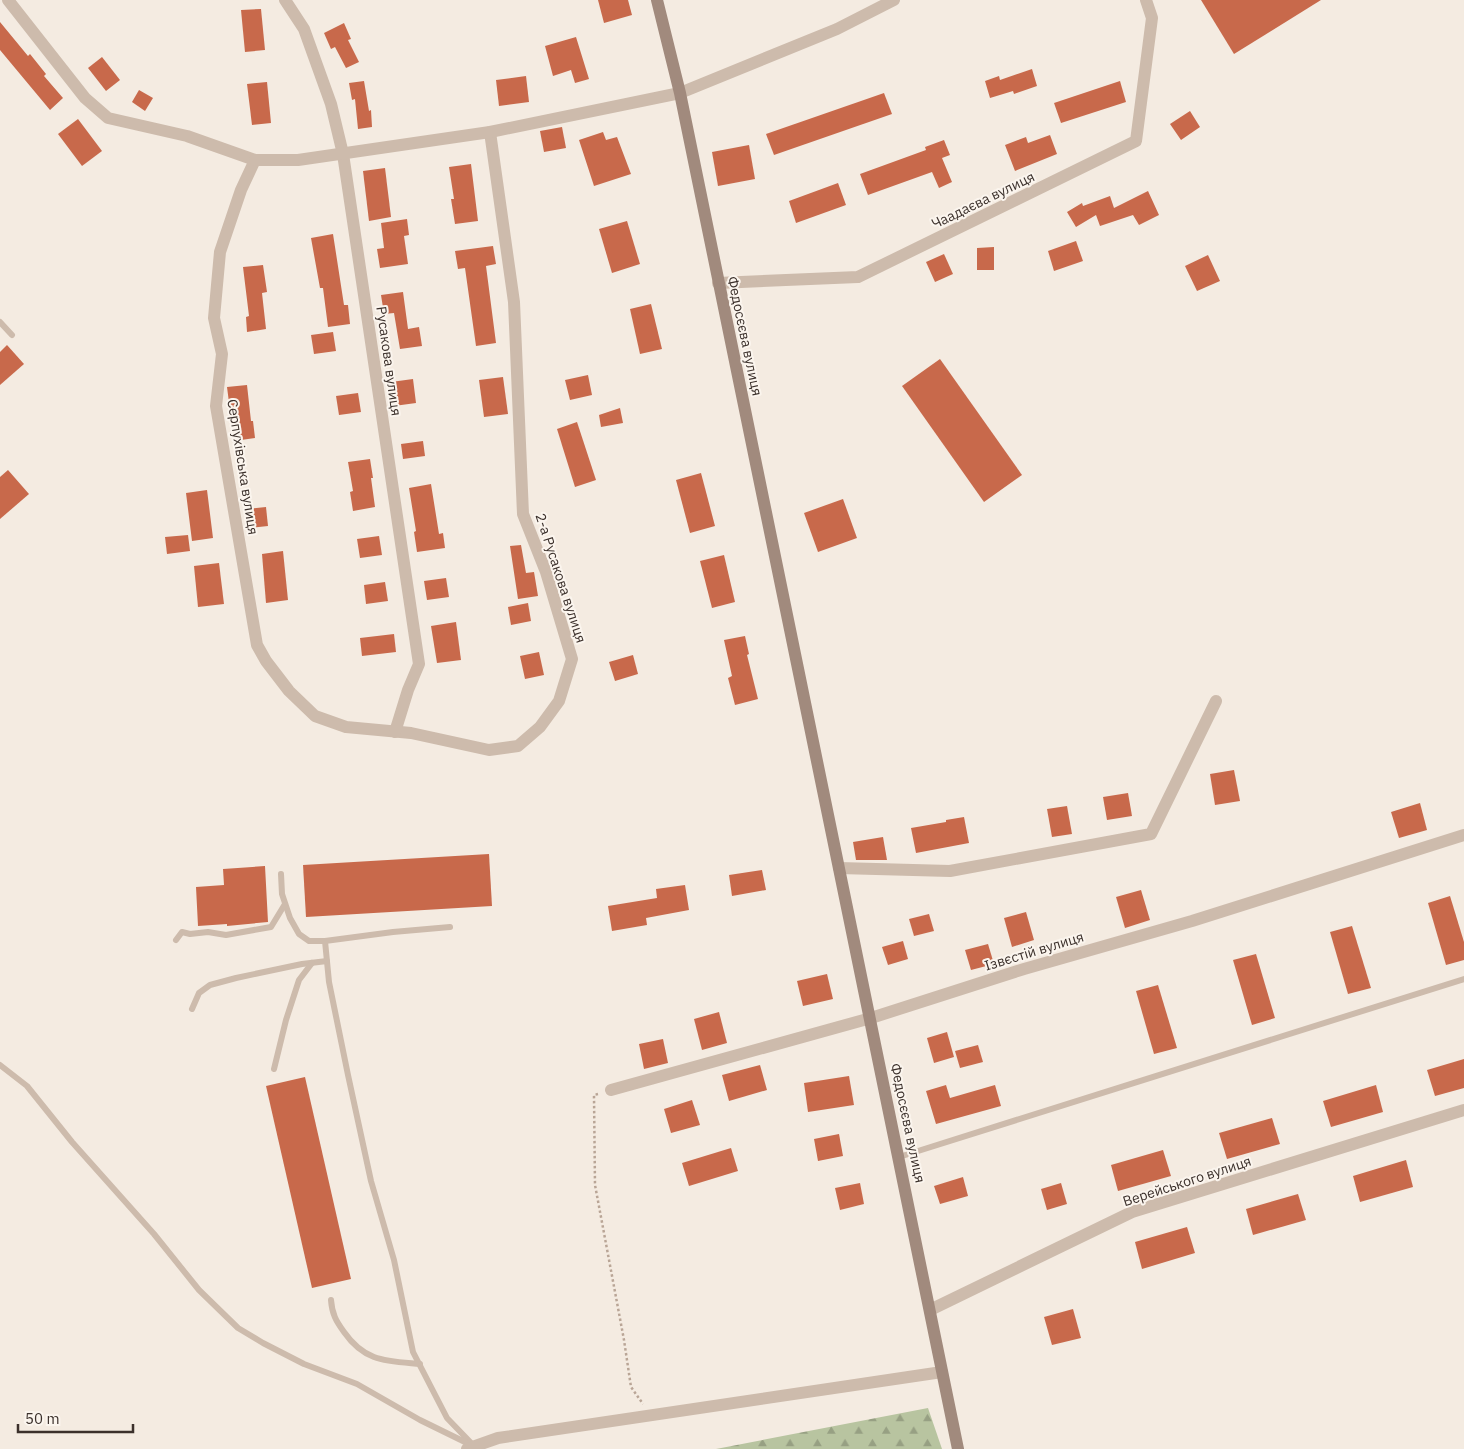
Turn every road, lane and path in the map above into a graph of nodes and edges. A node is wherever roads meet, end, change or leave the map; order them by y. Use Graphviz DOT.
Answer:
graph roads {
  1 [pos="8,0"];
  2 [pos="285,0"];
  3 [pos="657,0"];
  4 [pos="894,0"];
  5 [pos="1146,0"];
  6 [pos="680,94"];
  7 [pos="490,132"];
  8 [pos="343,154"];
  9 [pos="255,160"];
  10 [pos="718,283"];
  11 [pos="0,322"];
  12 [pos="12,335"];
  13 [pos="257,645"];
  14 [pos="1216,701"];
  15 [pos="395,732"];
  16 [pos="1464,835"];
  17 [pos="840,868"];
  18 [pos="281,874"];
  19 [pos="286,904"];
  20 [pos="450,927"];
  21 [pos="176,940"];
  22 [pos="325,941"];
  23 [pos="326,961"];
  24 [pos="312,963"];
  25 [pos="1464,979"];
  26 [pos="192,1009"];
  27 [pos="870,1018"];
  28 [pos="0,1065"];
  29 [pos="274,1069"];
  30 [pos="611,1090"];
  31 [pos="1464,1110"];
  32 [pos="899,1157"];
  33 [pos="331,1300"];
  34 [pos="930,1310"];
  35 [pos="420,1364"];
  36 [pos="942,1372"];
  37 [pos="649,1416"];
  38 [pos="471,1448"];
  39 [pos="958,1449"];
  1 -- 9 [label="street"];
  2 -- 8 [label="street, Русакова вулиця"];
  3 -- 6 [label="main road, Федосєєва вулиця"];
  4 -- 6 [label="street"];
  5 -- 10 [label="street, Чаадаєва вулиця"];
  6 -- 7 [label="street"];
  6 -- 10 [label="main road, Федосєєва вулиця"];
  7 -- 8 [label="street"];
  7 -- 15 [label="street, 2-а Русакова вулиця"];
  8 -- 9 [label="street"];
  8 -- 15 [label="street, Русакова вулиця"];
  9 -- 13 [label="street, Серпухівська вулиця"];
  10 -- 17 [label="main road, Федосєєва вулиця"];
  11 -- 12 [label="lane"];
  13 -- 15 [label="street, 2-а Русакова вулиця"];
  14 -- 17 [label="street"];
  16 -- 27 [label="street, Ізвєстій вулиця"];
  17 -- 27 [label="main road, Федосєєва вулиця"];
  18 -- 19 [label="lane"];
  19 -- 21 [label="lane"];
  19 -- 22 [label="lane"];
  20 -- 22 [label="lane"];
  22 -- 23 [label="lane"];
  23 -- 24 [label="lane"];
  23 -- 35 [label="lane"];
  24 -- 26 [label="lane"];
  24 -- 29 [label="lane"];
  25 -- 32 [label="lane"];
  27 -- 30 [label="street, Ізвєстій вулиця"];
  27 -- 32 [label="main road, Федосєєва вулиця"];
  28 -- 38 [label="lane"];
  30 -- 37 [label="path"];
  31 -- 34 [label="street, Верейського вулиця"];
  32 -- 34 [label="main road, Федосєєва вулиця"];
  33 -- 35 [label="lane"];
  34 -- 36 [label="main road, Федосєєва вулиця"];
  35 -- 38 [label="lane"];
  36 -- 37 [label="street"];
  36 -- 39 [label="main road, Федосєєва вулиця"];
  37 -- 38 [label="street"];
}
